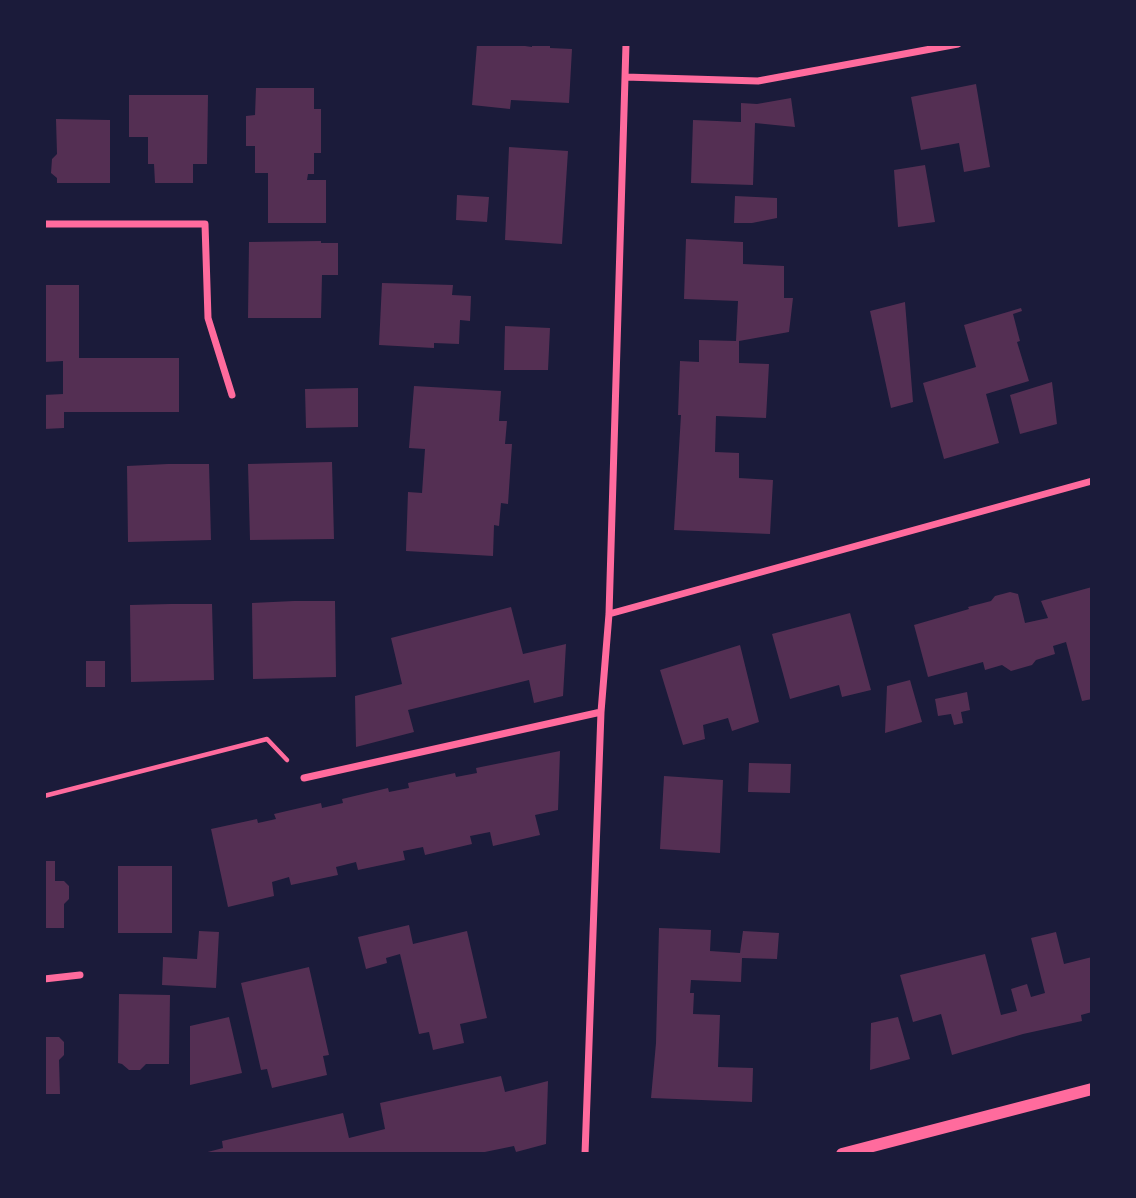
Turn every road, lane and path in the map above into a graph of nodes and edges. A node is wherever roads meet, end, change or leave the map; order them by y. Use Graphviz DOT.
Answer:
graph roads {
  1 [pos="626,44"];
  2 [pos="958,44"];
  3 [pos="625,77"];
  4 [pos="44,225"];
  5 [pos="232,395"];
  6 [pos="1092,481"];
  7 [pos="609,614"];
  8 [pos="601,712"];
  9 [pos="304,778"];
  10 [pos="44,796"];
  11 [pos="80,975"];
  12 [pos="44,979"];
  13 [pos="1092,1089"];
  14 [pos="585,1154"];
  15 [pos="842,1154"];
  1 -- 3 [label="street"];
  2 -- 3 [label="street"];
  3 -- 7 [label="street"];
  4 -- 5 [label="street"];
  6 -- 7 [label="street"];
  7 -- 8 [label="street"];
  8 -- 9 [label="street"];
  8 -- 14 [label="street"];
  9 -- 10 [label="path"];
  11 -- 12 [label="street"];
  13 -- 15 [label="street"];
}
